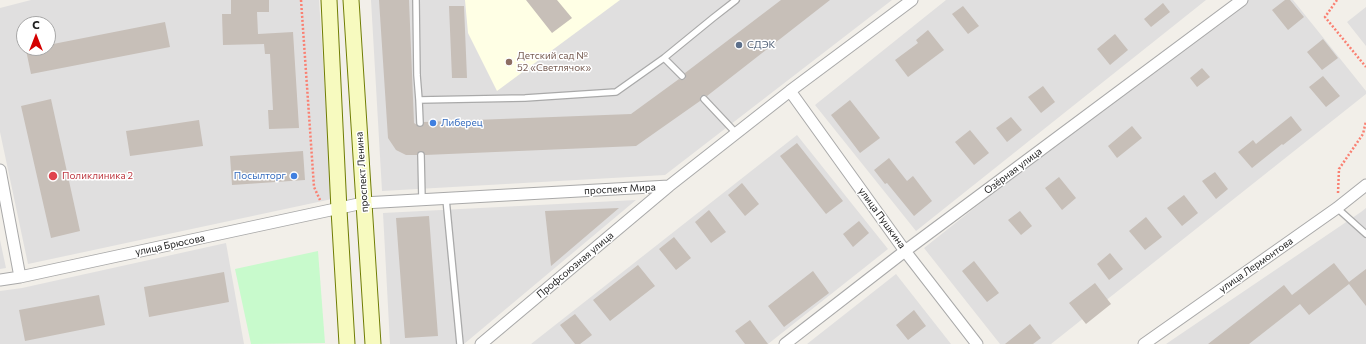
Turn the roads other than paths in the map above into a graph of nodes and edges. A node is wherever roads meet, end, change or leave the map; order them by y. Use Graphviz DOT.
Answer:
graph roads {
  1 [pos="329,0"];
  2 [pos="350,0"];
  3 [pos="416,0"];
  4 [pos="736,0"];
  5 [pos="1242,0"];
  6 [pos="909,1"];
  7 [pos="664,58"];
  8 [pos="682,76"];
  9 [pos="790,91"];
  10 [pos="704,99"];
  11 [pos="419,100"];
  12 [pos="420,123"];
  13 [pos="736,134"];
  14 [pos="421,155"];
  15 [pos="0,170"];
  16 [pos="1366,185"];
  17 [pos="669,186"];
  18 [pos="446,199"];
  19 [pos="422,200"];
  20 [pos="364,203"];
  21 [pos="1337,208"];
  22 [pos="332,211"];
  23 [pos="1366,234"];
  24 [pos="905,251"];
  25 [pos="20,277"];
  26 [pos="0,280"];
  27 [pos="347,344"];
  28 [pos="373,344"];
  29 [pos="460,344"];
  30 [pos="481,344"];
  31 [pos="785,344"];
  32 [pos="977,344"];
  33 [pos="1144,344"];
  1 -- 22 [label="main road"];
  2 -- 20 [label="main road, проспект Ленина"];
  3 -- 11 [label="lane"];
  4 -- 7 [label="lane"];
  5 -- 24 [label="street, Озёрная улица"];
  6 -- 9 [label="street, проспект Мира"];
  7 -- 8 [label="lane"];
  7 -- 11 [label="lane"];
  9 -- 13 [label="street, проспект Мира"];
  9 -- 24 [label="street, улица Пушкина"];
  10 -- 13 [label="lane"];
  11 -- 12 [label="lane"];
  13 -- 17 [label="street, проспект Мира"];
  14 -- 19 [label="lane"];
  15 -- 25 [label="street"];
  16 -- 21 [label="street, улица Лермонтова"];
  17 -- 18 [label="street, проспект Мира"];
  17 -- 30 [label="street, Профсоюзная улица"];
  18 -- 19 [label="street, проспект Мира"];
  18 -- 29 [label="lane"];
  19 -- 20 [label="street, проспект Мира"];
  20 -- 22 [label="street, проспект Мира"];
  20 -- 28 [label="main road, проспект Ленина"];
  21 -- 23 [label="lane"];
  21 -- 33 [label="street, улица Лермонтова"];
  22 -- 25 [label="street, улица Брюсова"];
  22 -- 27 [label="main road"];
  24 -- 31 [label="street, Озёрная улица"];
  24 -- 32 [label="street, улица Пушкина"];
  25 -- 26 [label="street, улица Брюсова"];
}
